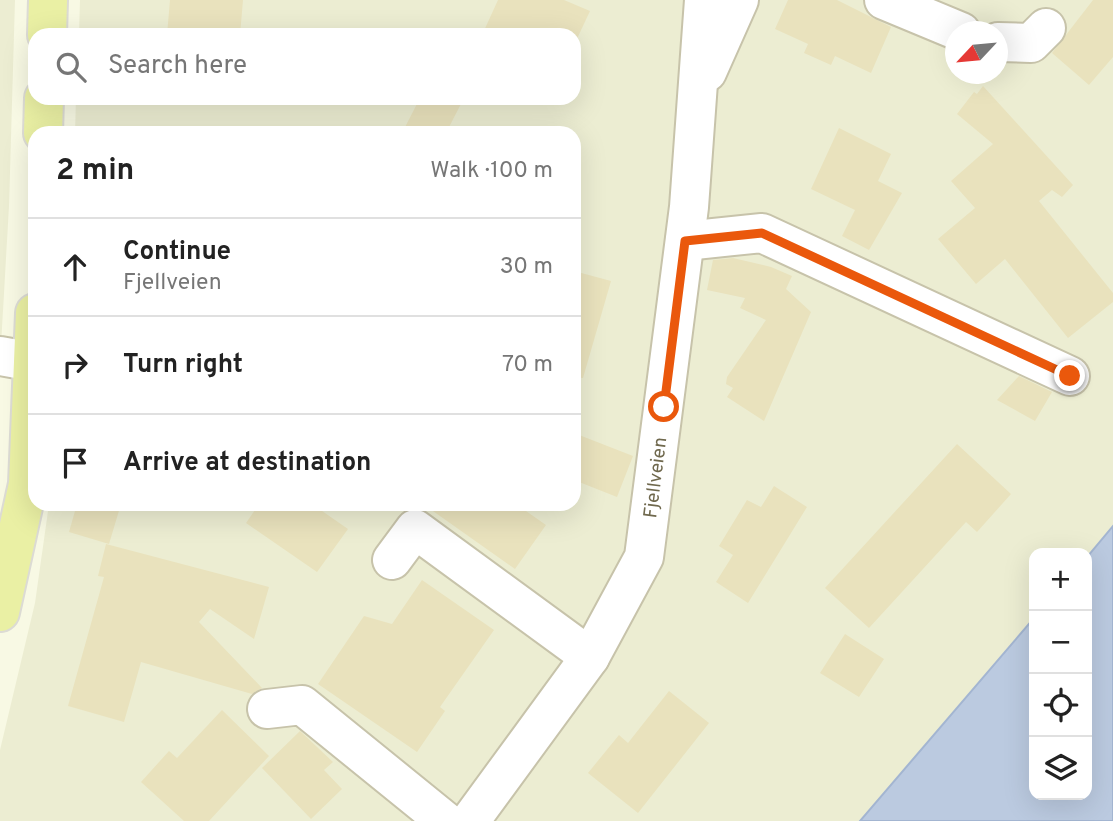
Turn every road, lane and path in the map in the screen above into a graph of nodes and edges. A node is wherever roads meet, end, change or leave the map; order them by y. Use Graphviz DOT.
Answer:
graph roads {
  1 [pos="48,0"];
  2 [pos="704,0"];
  3 [pos="739,0"];
  4 [pos="884,0"];
  5 [pos="945,25"];
  6 [pos="47,28"];
  7 [pos="1046,28"];
  8 [pos="1008,42"];
  9 [pos="698,94"];
  10 [pos="44,105"];
  11 [pos="43,126"];
  12 [pos="685,241"];
  13 [pos="28,331"];
  14 [pos="17,359"];
  15 [pos="1070,376"];
  16 [pos="392,560"];
  17 [pos="0,612"];
  18 [pos="590,657"];
  19 [pos="267,709"];
  20 [pos="445,821"];
  21 [pos="470,821"];
  1 -- 6 [label="main road"];
  2 -- 9 [label="street, Fjellveien"];
  3 -- 9 [label="street"];
  4 -- 5 [label="street"];
  7 -- 8 [label="street"];
  9 -- 12 [label="street, Fjellveien"];
  10 -- 11 [label="main road"];
  12 -- 15 [label="street"];
  12 -- 18 [label="street, Fjellveien"];
  13 -- 14 [label="main road"];
  14 -- 17 [label="main road"];
  16 -- 18 [label="street"];
  18 -- 21 [label="street, Fjellveien"];
  19 -- 20 [label="street"];
}
